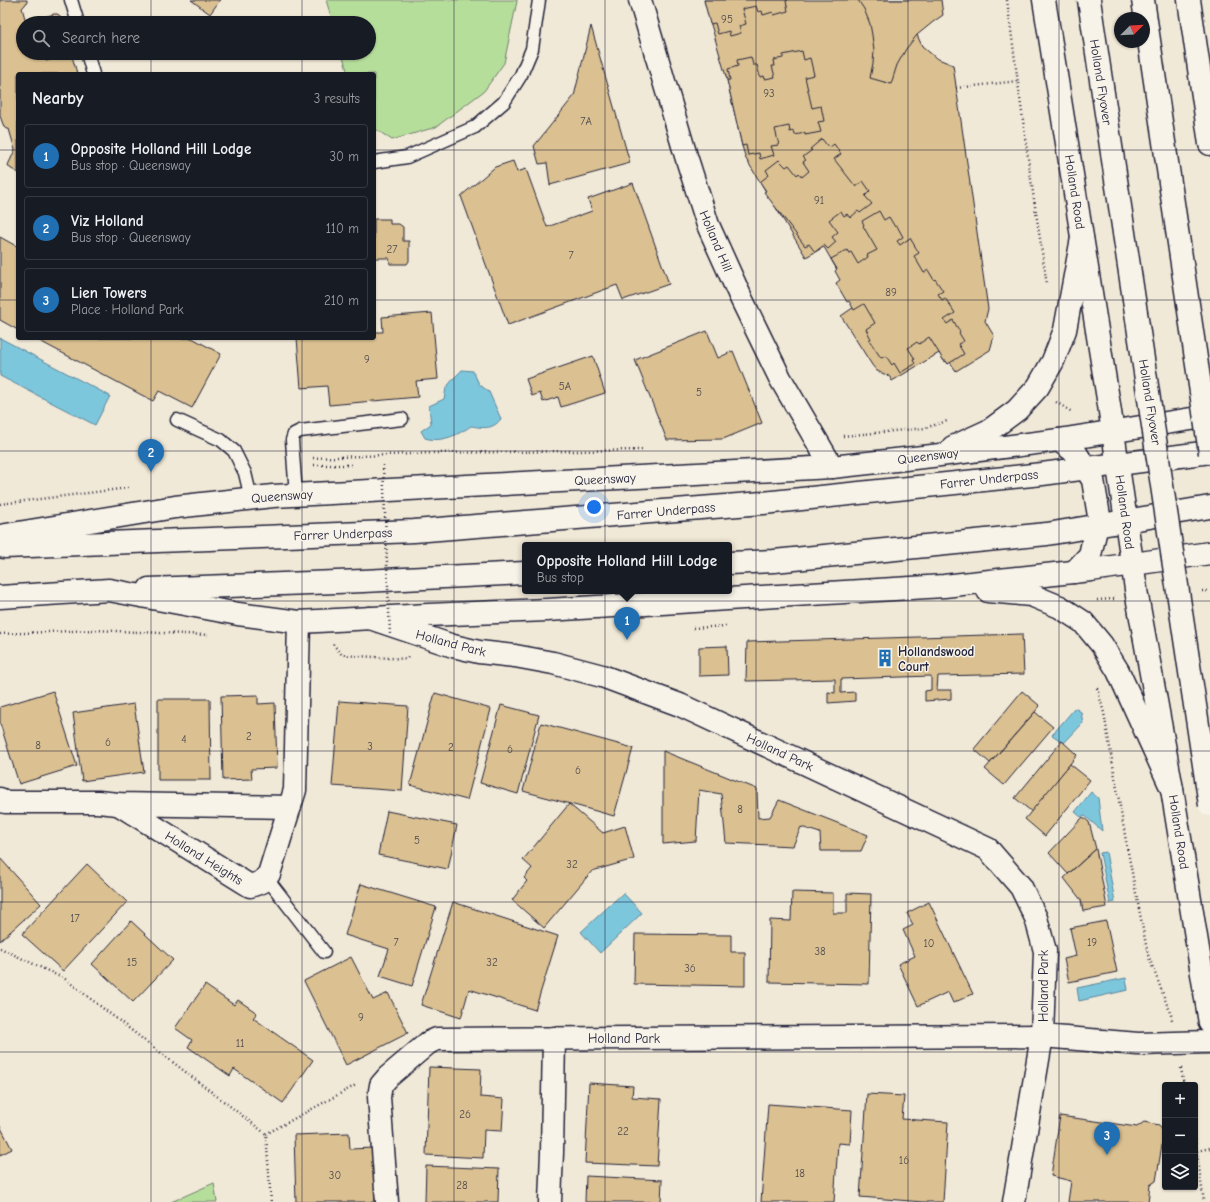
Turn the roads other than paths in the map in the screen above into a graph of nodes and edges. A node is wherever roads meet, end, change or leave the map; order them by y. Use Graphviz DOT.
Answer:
graph roads {
  1 [pos="71,0"];
  2 [pos="538,0"];
  3 [pos="640,0"];
  4 [pos="1044,0"];
  5 [pos="1089,0"];
  6 [pos="1142,0"];
  7 [pos="1189,0"];
  8 [pos="76,16"];
  9 [pos="89,60"];
  10 [pos="92,72"];
  11 [pos="1210,144"];
  12 [pos="376,162"];
  13 [pos="1082,238"];
  14 [pos="1210,416"];
  15 [pos="402,419"];
  16 [pos="177,420"];
  17 [pos="1113,431"];
  18 [pos="1059,440"];
  19 [pos="1210,452"];
  20 [pos="932,456"];
  21 [pos="832,467"];
  22 [pos="296,495"];
  23 [pos="251,498"];
  24 [pos="1210,507"];
  25 [pos="0,536"];
  26 [pos="0,547"];
  27 [pos="1210,553"];
  28 [pos="732,563"];
  29 [pos="1132,564"];
  30 [pos="1074,572"];
  31 [pos="522,573"];
  32 [pos="944,586"];
  33 [pos="109,590"];
  34 [pos="0,597"];
  35 [pos="369,618"];
  36 [pos="299,631"];
  37 [pos="1172,789"];
  38 [pos="0,799"];
  39 [pos="118,804"];
  40 [pos="1210,805"];
  41 [pos="290,807"];
  42 [pos="266,877"];
  43 [pos="324,952"];
  44 [pos="1210,1024"];
  45 [pos="1042,1036"];
  46 [pos="554,1038"];
  47 [pos="1210,1042"];
  48 [pos="387,1202"];
  49 [pos="550,1202"];
  50 [pos="1014,1202"];
  1 -- 8 [label="lane"];
  2 -- 12 [label="lane"];
  3 -- 21 [label="main road, Holland Hill"];
  4 -- 13 [label="main road, Holland Road"];
  5 -- 40 [label="main road, Holland Flyover, bridge"];
  6 -- 19 [label="main road, bridge"];
  7 -- 11 [label="main road"];
  9 -- 10 [label="lane"];
  13 -- 17 [label="main road, Holland Road"];
  13 -- 20 [label="main road"];
  14 -- 17 [label="main road, Queensway"];
  15 -- 22 [label="lane"];
  16 -- 23 [label="lane"];
  17 -- 18 [label="main road, Queensway"];
  17 -- 29 [label="main road, Holland Road"];
  18 -- 20 [label="main road, Queensway"];
  18 -- 30 [label="main road"];
  19 -- 26 [label="main road, Farrer Underpass"];
  20 -- 21 [label="main road, Queensway"];
  21 -- 22 [label="main road, Queensway"];
  22 -- 23 [label="main road, Queensway"];
  23 -- 25 [label="main road, Queensway"];
  24 -- 28 [label="main road"];
  27 -- 29 [label="main road"];
  29 -- 30 [label="main road"];
  29 -- 37 [label="main road, Holland Road"];
  30 -- 32 [label="main road"];
  31 -- 33 [label="main road"];
  32 -- 35 [label="main road"];
  32 -- 37 [label="main road"];
  33 -- 34 [label="main road"];
  33 -- 36 [label="main road"];
  35 -- 36 [label="main road"];
  35 -- 45 [label="main road, Holland Park"];
  36 -- 41 [label="main road"];
  37 -- 44 [label="main road, Holland Road"];
  38 -- 39 [label="main road, Holland Heights"];
  39 -- 41 [label="main road, Holland Heights"];
  39 -- 42 [label="main road, Holland Heights"];
  41 -- 42 [label="main road"];
  42 -- 43 [label="lane"];
  45 -- 46 [label="main road, Holland Park"];
  45 -- 47 [label="main road, Holland Park"];
  45 -- 50 [label="main road, Holland Park"];
  46 -- 48 [label="main road, Holland Park"];
  46 -- 49 [label="main road"];
}
